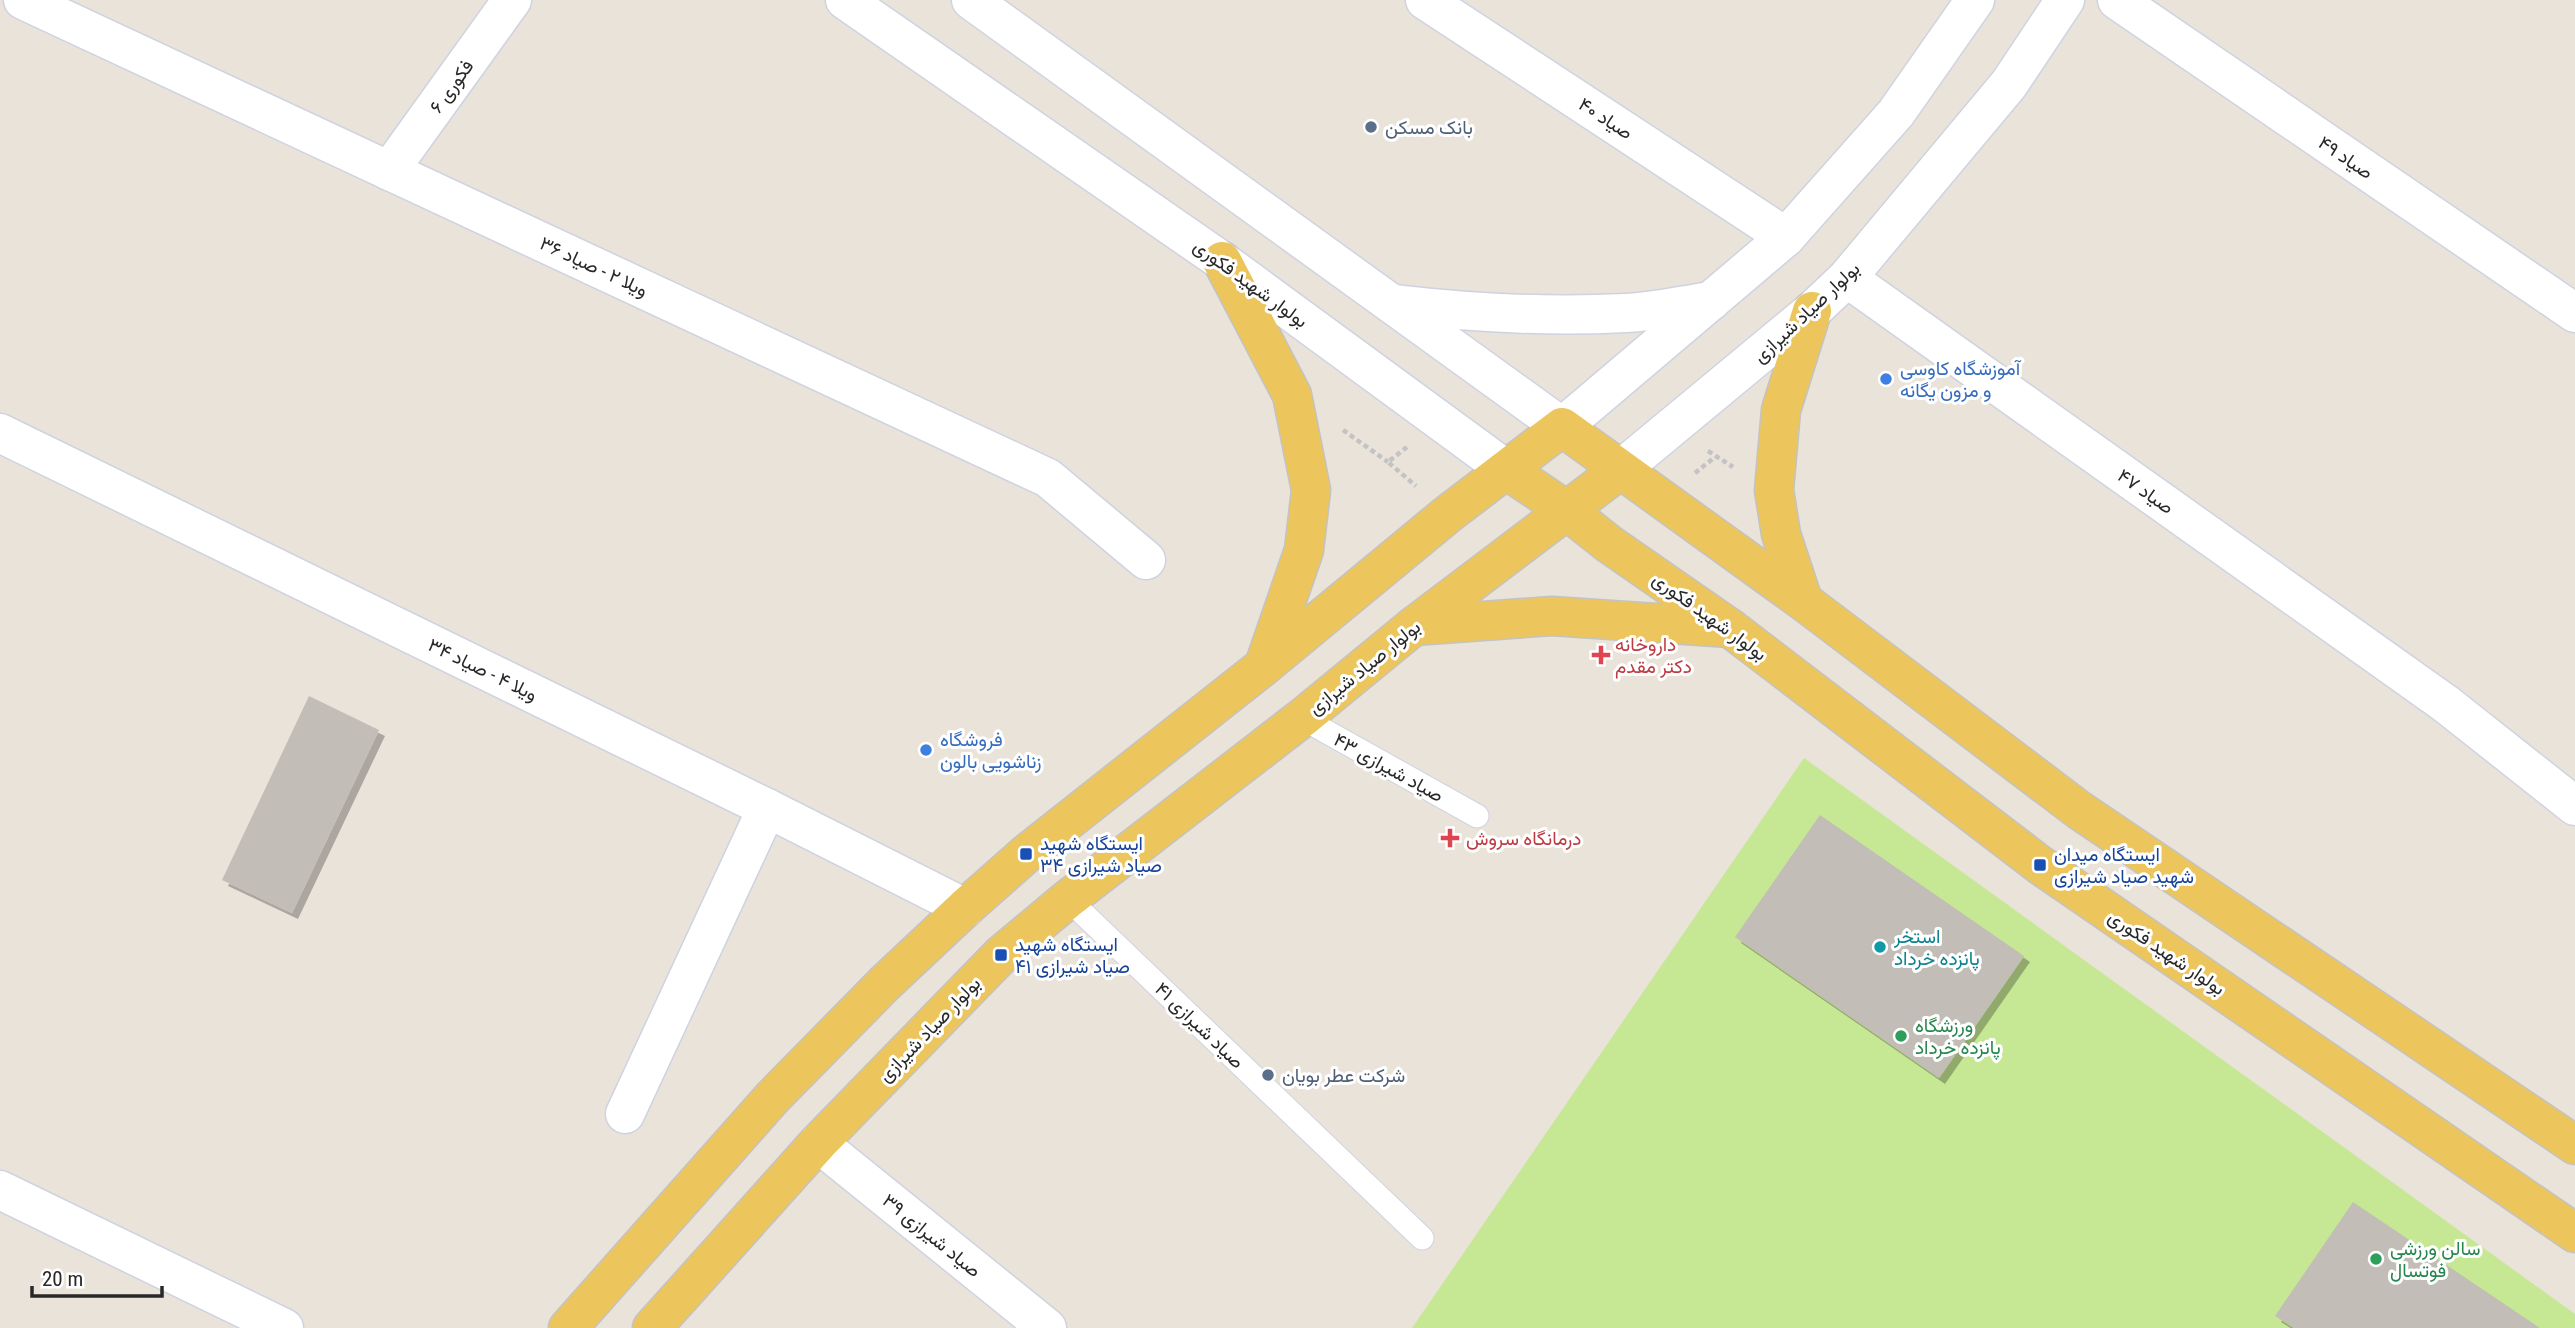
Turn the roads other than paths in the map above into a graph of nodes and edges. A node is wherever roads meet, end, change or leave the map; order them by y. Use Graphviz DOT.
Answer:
graph roads {
  1 [pos="23,0"];
  2 [pos="512,0"];
  3 [pos="845,0"];
  4 [pos="971,0"];
  5 [pos="1425,0"];
  6 [pos="1974,0"];
  7 [pos="2065,0"];
  8 [pos="2117,0"];
  9 [pos="389,171"];
  10 [pos="1786,237"];
  11 [pos="1222,261"];
  12 [pos="1847,278"];
  13 [pos="1711,301"];
  14 [pos="1392,304"];
  15 [pos="1812,311"];
  16 [pos="2575,313"];
  17 [pos="1562,427"];
  18 [pos="0,433"];
  19 [pos="1507,470"];
  20 [pos="1620,470"];
  21 [pos="1566,510"];
  22 [pos="1146,561"];
  23 [pos="1803,601"];
  24 [pos="1414,626"];
  25 [pos="1730,628"];
  26 [pos="1264,666"];
  27 [pos="1302,718"];
  28 [pos="2575,806"];
  29 [pos="767,808"];
  30 [pos="1477,816"];
  31 [pos="1069,899"];
  32 [pos="965,908"];
  33 [pos="625,1114"];
  34 [pos="818,1143"];
  35 [pos="2575,1145"];
  36 [pos="0,1189"];
  37 [pos="2575,1233"];
  38 [pos="1422,1238"];
  39 [pos="284,1328"];
  40 [pos="568,1328"];
  41 [pos="652,1328"];
  42 [pos="1046,1328"];
  1 -- 9 [label="street, ویلا ۲ - صیاد ۳۶"];
  2 -- 9 [label="street, فکوری ۶"];
  3 -- 11 [label="street, بولوار شهید فکوری"];
  4 -- 14 [label="street"];
  5 -- 10 [label="street, صیاد ۴۰"];
  6 -- 10 [label="street"];
  7 -- 12 [label="street, بولوار صیاد شیرازی"];
  8 -- 16 [label="street, صیاد ۴۹"];
  9 -- 22 [label="street, ویلا ۲ - صیاد ۳۶"];
  10 -- 13 [label="street"];
  11 -- 19 [label="street, بولوار شهید فکوری"];
  11 -- 26 [label="main road"];
  12 -- 15 [label="street, بولوار صیاد شیرازی"];
  12 -- 28 [label="street, صیاد ۴۷"];
  13 -- 14 [label="street"];
  13 -- 17 [label="street"];
  14 -- 17 [label="street"];
  15 -- 20 [label="street, بولوار صیاد شیرازی"];
  15 -- 23 [label="main road"];
  17 -- 19 [label="main road"];
  17 -- 20 [label="main road"];
  18 -- 29 [label="street, ویلا ۴ - صیاد ۳۴"];
  19 -- 21 [label="main road, بولوار شهید فکوری"];
  19 -- 26 [label="main road"];
  20 -- 21 [label="main road, بولوار صیاد شیرازی"];
  20 -- 23 [label="main road"];
  21 -- 24 [label="main road, بولوار صیاد شیرازی"];
  21 -- 25 [label="main road, بولوار شهید فکوری"];
  23 -- 35 [label="main road"];
  24 -- 25 [label="main road"];
  24 -- 27 [label="main road, بولوار صیاد شیرازی"];
  25 -- 37 [label="main road, بولوار شهید فکوری"];
  26 -- 32 [label="main road"];
  27 -- 30 [label="lane, صیاد شیرازی ۴۳"];
  27 -- 31 [label="main road, بولوار صیاد شیرازی"];
  29 -- 32 [label="street, ویلا ۴ - صیاد ۳۴"];
  29 -- 33 [label="street"];
  31 -- 34 [label="main road, بولوار صیاد شیرازی"];
  31 -- 38 [label="lane, صیاد شیرازی ۴۱"];
  32 -- 40 [label="main road"];
  34 -- 41 [label="main road, بولوار صیاد شیرازی"];
  34 -- 42 [label="street, صیاد شیرازی ۳۹"];
  36 -- 39 [label="street"];
}
